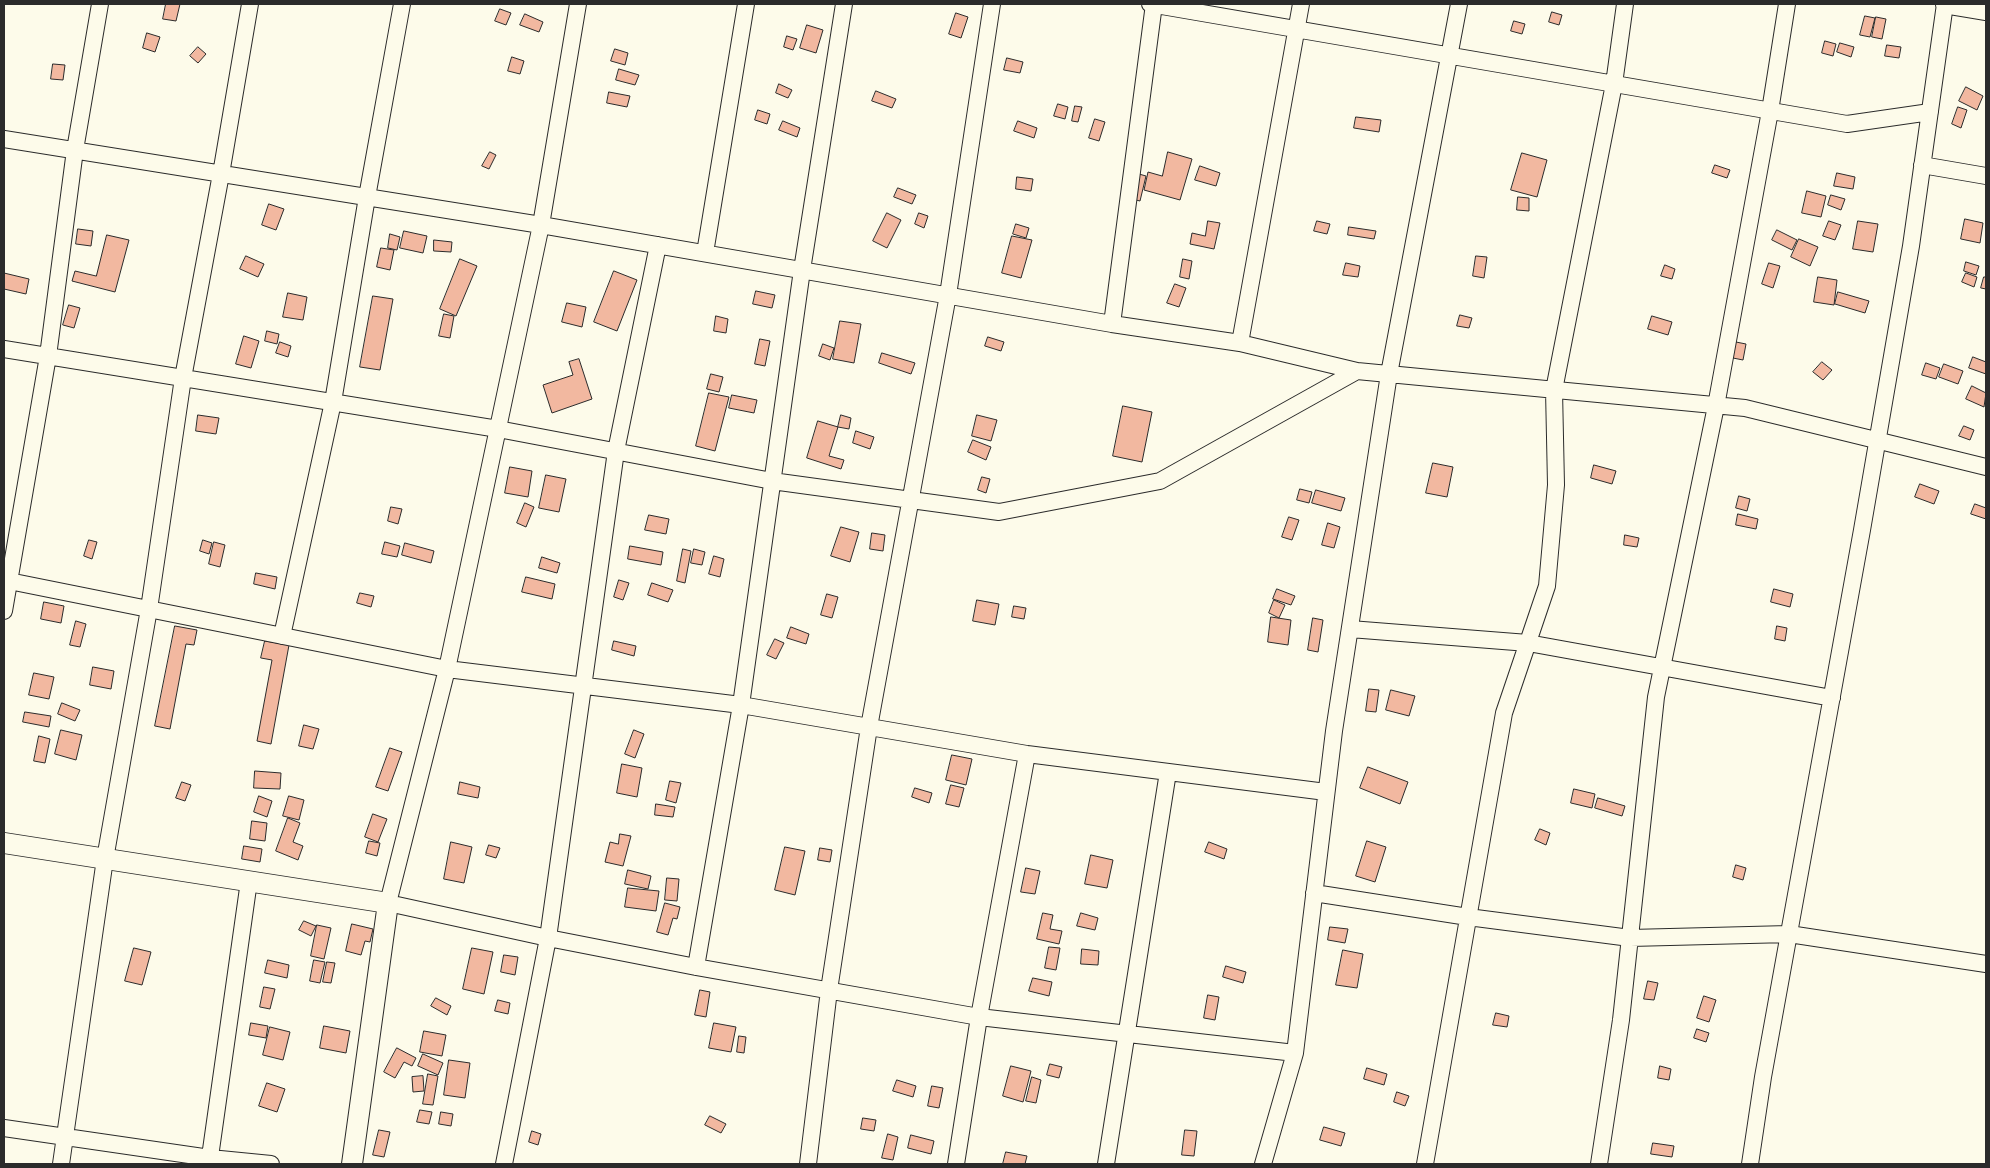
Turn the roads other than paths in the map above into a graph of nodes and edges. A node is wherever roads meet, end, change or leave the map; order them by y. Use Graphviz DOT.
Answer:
graph roads {
  1 [pos="100,4"];
  2 [pos="250,4"];
  3 [pos="402,4"];
  4 [pos="578,4"];
  5 [pos="746,4"];
  6 [pos="844,4"];
  7 [pos="992,4"];
  8 [pos="1153,4"];
  9 [pos="1301,4"];
  10 [pos="1458,4"];
  11 [pos="1625,4"];
  12 [pos="1787,4"];
  13 [pos="1945,4"];
  14 [pos="1986,12"];
  15 [pos="1296,29"];
  16 [pos="1449,55"];
  17 [pos="1614,84"];
  18 [pos="1770,111"];
  19 [pos="1930,112"];
  20 [pos="4,139"];
  21 [pos="75,150"];
  22 [pos="1922,165"];
  23 [pos="221,174"];
  24 [pos="1986,176"];
  25 [pos="367,197"];
  26 [pos="541,225"];
  27 [pos="658,245"];
  28 [pos="705,253"];
  29 [pos="802,270"];
  30 [pos="948,295"];
  31 [pos="1112,324"];
  32 [pos="1240,343"];
  33 [pos="4,349"];
  34 [pos="48,356"];
  35 [pos="1357,372"];
  36 [pos="1388,374"];
  37 [pos="183,378"];
  38 [pos="1554,390"];
  39 [pos="333,402"];
  40 [pos="1716,406"];
  41 [pos="498,429"];
  42 [pos="1878,440"];
  43 [pos="616,451"];
  44 [pos="1986,467"];
  45 [pos="772,481"];
  46 [pos="911,500"];
  47 [pos="7,581"];
  48 [pos="149,609"];
  49 [pos="4,611"];
  50 [pos="1350,629"];
  51 [pos="282,636"];
  52 [pos="1528,643"];
  53 [pos="1662,667"];
  54 [pos="447,669"];
  55 [pos="584,686"];
  56 [pos="1832,698"];
  57 [pos="741,705"];
  58 [pos="869,727"];
  59 [pos="1027,754"];
  60 [pos="1168,772"];
  61 [pos="1326,792"];
  62 [pos="4,843"];
  63 [pos="105,859"];
  64 [pos="249,882"];
  65 [pos="1314,893"];
  66 [pos="388,903"];
  67 [pos="1468,917"];
  68 [pos="1789,934"];
  69 [pos="548,938"];
  70 [pos="1630,938"];
  71 [pos="1986,964"];
  72 [pos="696,967"];
  73 [pos="829,990"];
  74 [pos="979,1017"];
  75 [pos="1126,1034"];
  76 [pos="1295,1054"];
  77 [pos="4,1128"];
  78 [pos="66,1138"];
  79 [pos="210,1161"];
  80 [pos="61,1164"];
  81 [pos="271,1164"];
  82 [pos="352,1164"];
  83 [pos="504,1164"];
  84 [pos="808,1164"];
  85 [pos="956,1164"];
  86 [pos="1106,1164"];
  87 [pos="1263,1164"];
  88 [pos="1425,1164"];
  89 [pos="1599,1164"];
  90 [pos="1750,1164"];
  1 -- 21 [label="street"];
  2 -- 23 [label="street"];
  3 -- 25 [label="street"];
  4 -- 26 [label="street"];
  5 -- 28 [label="street"];
  6 -- 29 [label="street"];
  7 -- 30 [label="street"];
  8 -- 15 [label="street"];
  8 -- 31 [label="street"];
  9 -- 15 [label="street"];
  10 -- 16 [label="street"];
  11 -- 17 [label="street"];
  12 -- 18 [label="street"];
  13 -- 14 [label="street"];
  13 -- 19 [label="street"];
  15 -- 16 [label="street"];
  15 -- 32 [label="street"];
  16 -- 17 [label="street"];
  16 -- 36 [label="street"];
  17 -- 18 [label="street"];
  17 -- 38 [label="street"];
  18 -- 19 [label="street"];
  18 -- 40 [label="street"];
  19 -- 22 [label="street"];
  20 -- 21 [label="street"];
  21 -- 23 [label="street"];
  21 -- 34 [label="street"];
  22 -- 24 [label="street"];
  22 -- 42 [label="street"];
  23 -- 25 [label="street"];
  23 -- 37 [label="street"];
  25 -- 26 [label="street"];
  25 -- 39 [label="street"];
  26 -- 27 [label="street"];
  26 -- 41 [label="street"];
  27 -- 28 [label="street"];
  27 -- 43 [label="street"];
  28 -- 29 [label="street"];
  29 -- 30 [label="street"];
  29 -- 45 [label="street"];
  30 -- 31 [label="street"];
  30 -- 46 [label="street"];
  31 -- 32 [label="street"];
  32 -- 35 [label="street"];
  33 -- 34 [label="street"];
  34 -- 37 [label="street"];
  34 -- 47 [label="street"];
  35 -- 36 [label="street"];
  35 -- 46 [label="street"];
  36 -- 38 [label="street"];
  36 -- 50 [label="street"];
  37 -- 39 [label="street"];
  37 -- 48 [label="street"];
  38 -- 40 [label="street"];
  38 -- 52 [label="street"];
  39 -- 41 [label="street"];
  39 -- 51 [label="street"];
  40 -- 42 [label="street"];
  40 -- 53 [label="street"];
  41 -- 43 [label="street"];
  41 -- 54 [label="street"];
  42 -- 44 [label="street"];
  42 -- 56 [label="street"];
  43 -- 45 [label="street"];
  43 -- 55 [label="street"];
  45 -- 46 [label="street"];
  45 -- 57 [label="street"];
  46 -- 58 [label="street"];
  47 -- 48 [label="street"];
  47 -- 49 [label="street"];
  48 -- 51 [label="street"];
  48 -- 63 [label="street"];
  50 -- 52 [label="street"];
  50 -- 61 [label="street"];
  51 -- 54 [label="street"];
  52 -- 53 [label="street"];
  52 -- 67 [label="street"];
  53 -- 56 [label="street"];
  53 -- 70 [label="street"];
  54 -- 55 [label="street"];
  54 -- 66 [label="street"];
  55 -- 57 [label="street"];
  55 -- 69 [label="street"];
  56 -- 68 [label="street"];
  57 -- 58 [label="street"];
  57 -- 72 [label="street"];
  58 -- 59 [label="street"];
  58 -- 73 [label="street"];
  59 -- 60 [label="street"];
  59 -- 74 [label="street"];
  60 -- 61 [label="street"];
  60 -- 75 [label="street"];
  61 -- 65 [label="street"];
  62 -- 63 [label="street"];
  63 -- 64 [label="street"];
  63 -- 78 [label="street"];
  64 -- 66 [label="street"];
  64 -- 79 [label="street"];
  65 -- 67 [label="street"];
  65 -- 76 [label="street"];
  66 -- 69 [label="street"];
  66 -- 82 [label="street"];
  67 -- 70 [label="street"];
  67 -- 88 [label="street"];
  68 -- 70 [label="street"];
  68 -- 71 [label="street"];
  68 -- 90 [label="street"];
  69 -- 72 [label="street"];
  69 -- 83 [label="street"];
  70 -- 89 [label="street"];
  72 -- 73 [label="street"];
  73 -- 74 [label="street"];
  73 -- 84 [label="street"];
  74 -- 75 [label="street"];
  74 -- 85 [label="street"];
  75 -- 76 [label="street"];
  75 -- 86 [label="street"];
  76 -- 87 [label="street"];
  77 -- 78 [label="street"];
  78 -- 79 [label="street"];
  78 -- 80 [label="street"];
  79 -- 81 [label="street"];
}
